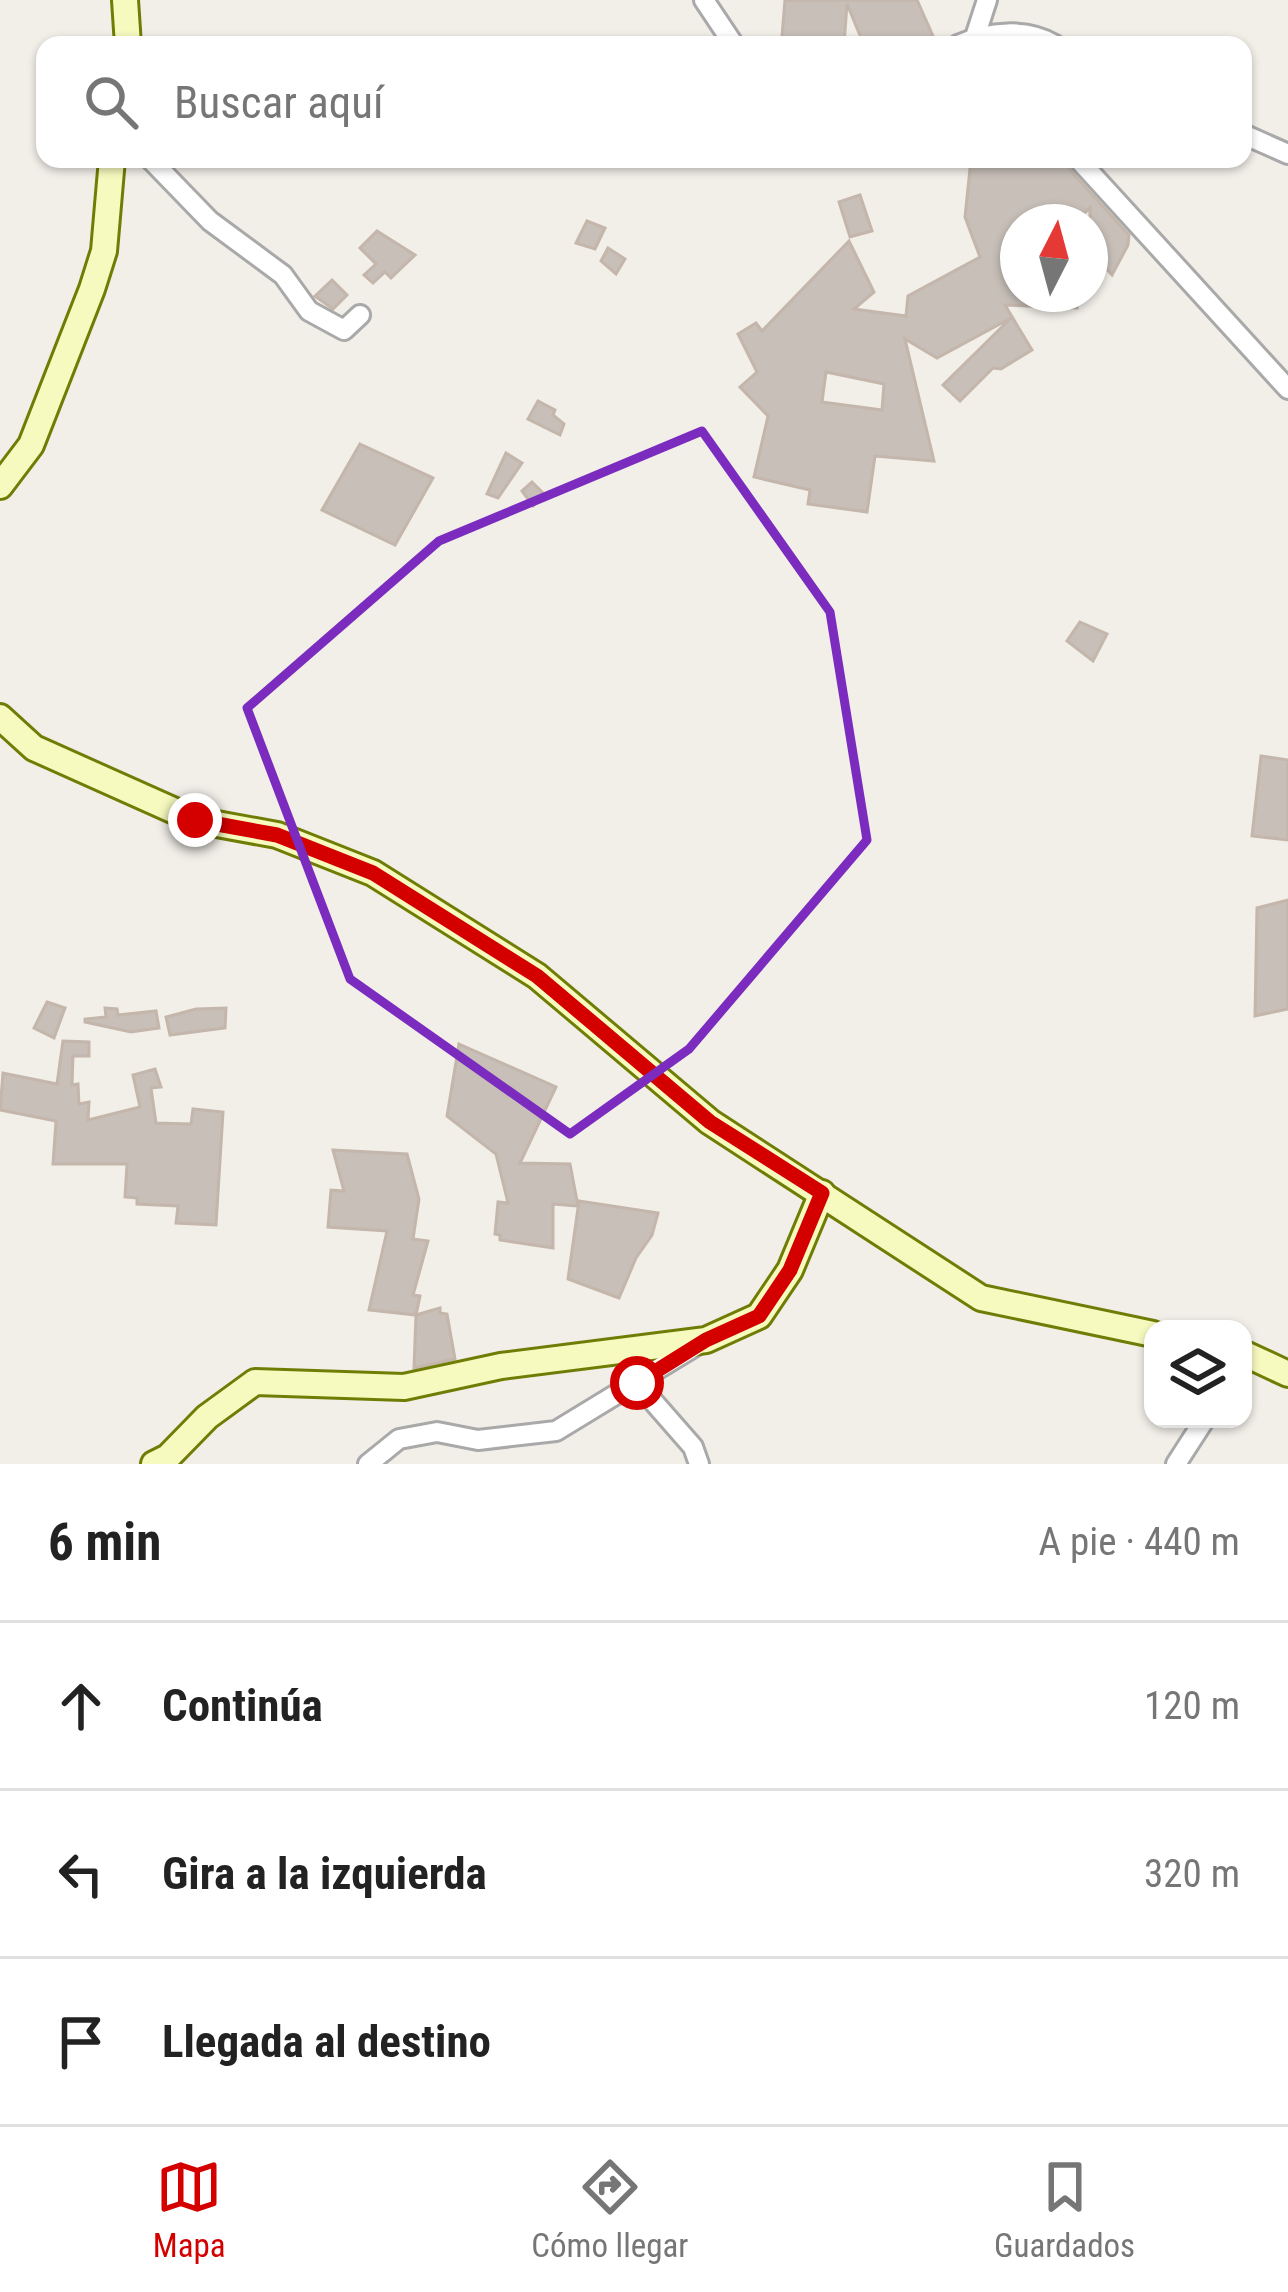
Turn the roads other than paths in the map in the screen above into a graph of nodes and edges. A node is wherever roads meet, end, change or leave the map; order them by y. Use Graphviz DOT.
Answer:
graph roads {
  1 [pos="125,0"];
  2 [pos="704,0"];
  3 [pos="988,0"];
  4 [pos="127,36"];
  5 [pos="728,36"];
  6 [pos="974,36"];
  7 [pos="1010,36"];
  8 [pos="1041,36"];
  9 [pos="1252,138"];
  10 [pos="1288,154"];
  11 [pos="111,168"];
  12 [pos="159,168"];
  13 [pos="1086,168"];
  14 [pos="360,315"];
  15 [pos="1288,389"];
  16 [pos="0,486"];
  17 [pos="0,717"];
  18 [pos="822,1193"];
  19 [pos="1144,1332"];
  20 [pos="706,1340"];
  21 [pos="1252,1358"];
  22 [pos="1288,1374"];
  23 [pos="637,1383"];
  24 [pos="1199,1428"];
  25 [pos="154,1464"];
  26 [pos="368,1464"];
  27 [pos="698,1464"];
  28 [pos="1176,1464"];
  1 -- 4 [label="street"];
  2 -- 5 [label="street"];
  3 -- 6 [label="street"];
  7 -- 8 [label="street"];
  9 -- 10 [label="street"];
  11 -- 16 [label="street"];
  12 -- 14 [label="street"];
  13 -- 15 [label="street"];
  17 -- 18 [label="street"];
  18 -- 19 [label="street"];
  18 -- 20 [label="street"];
  20 -- 23 [label="street"];
  20 -- 25 [label="street"];
  21 -- 22 [label="street"];
  23 -- 26 [label="street"];
  23 -- 27 [label="street"];
  24 -- 28 [label="street"];
}
